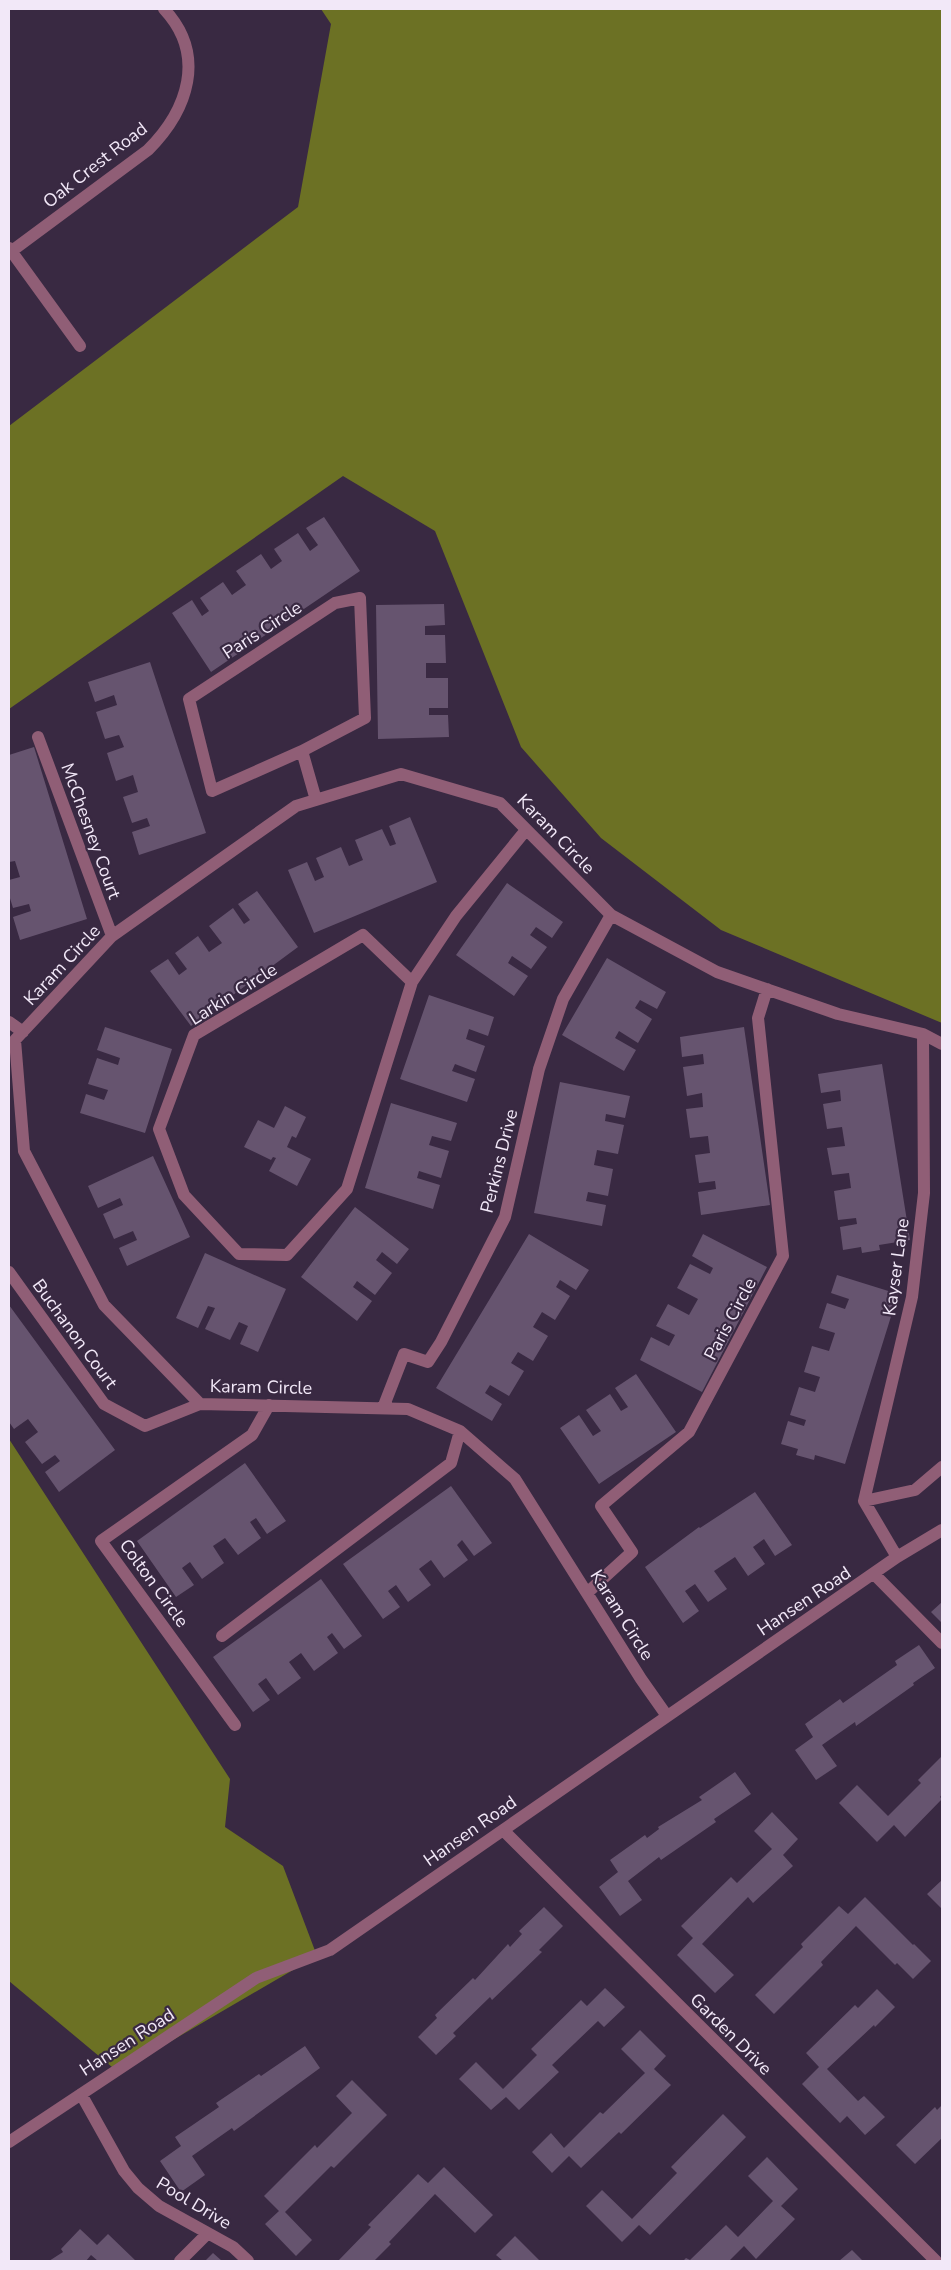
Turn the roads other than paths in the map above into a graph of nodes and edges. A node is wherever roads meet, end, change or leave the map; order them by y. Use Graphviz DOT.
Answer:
graph roads {
  1 [pos="164,9"];
  2 [pos="10,251"];
  3 [pos="80,346"];
  4 [pos="38,737"];
  5 [pos="302,751"];
  6 [pos="316,800"];
  7 [pos="526,830"];
  8 [pos="611,915"];
  9 [pos="112,936"];
  10 [pos="412,982"];
  11 [pos="767,989"];
  12 [pos="9,1022"];
  13 [pos="23,1032"];
  14 [pos="923,1034"];
  15 [pos="942,1044"];
  16 [pos="9,1272"];
  17 [pos="200,1404"];
  18 [pos="269,1405"];
  19 [pos="383,1408"];
  20 [pos="460,1430"];
  21 [pos="942,1467"];
  22 [pos="864,1501"];
  23 [pos="942,1530"];
  24 [pos="897,1557"];
  25 [pos="874,1574"];
  26 [pos="587,1593"];
  27 [pos="222,1636"];
  28 [pos="942,1643"];
  29 [pos="667,1716"];
  30 [pos="235,1725"];
  31 [pos="503,1830"];
  32 [pos="81,2094"];
  33 [pos="9,2142"];
  34 [pos="207,2234"];
  35 [pos="180,2261"];
  36 [pos="248,2261"];
  37 [pos="936,2261"];
  1 -- 2 [label="street, Oak Crest Road"];
  2 -- 3 [label="street"];
  4 -- 9 [label="street, McChesney Court"];
  5 -- 5 [label="street, Paris Circle"];
  5 -- 6 [label="street"];
  6 -- 7 [label="street, Karam Circle"];
  6 -- 9 [label="street, Karam Circle"];
  7 -- 8 [label="street, Karam Circle"];
  7 -- 10 [label="street, Larkin Circle"];
  8 -- 11 [label="street, Karam Circle"];
  8 -- 19 [label="street, Perkins Drive"];
  9 -- 13 [label="street, Karam Circle"];
  10 -- 10 [label="street, Larkin Circle"];
  11 -- 14 [label="street, Karam Circle"];
  11 -- 26 [label="street, Paris Circle"];
  12 -- 13 [label="street"];
  13 -- 17 [label="street, Karam Circle"];
  14 -- 15 [label="street, Karam Circle"];
  14 -- 22 [label="street, Kayser Lane"];
  16 -- 17 [label="street, Buchanon Court"];
  17 -- 18 [label="street, Karam Circle"];
  18 -- 19 [label="street, Karam Circle"];
  18 -- 30 [label="street, Colton Circle"];
  19 -- 20 [label="street, Karam Circle"];
  20 -- 26 [label="street, Karam Circle"];
  20 -- 27 [label="street"];
  21 -- 22 [label="street"];
  22 -- 24 [label="street"];
  23 -- 24 [label="street, Hansen Road"];
  24 -- 25 [label="street, Hansen Road"];
  25 -- 28 [label="street"];
  25 -- 29 [label="street, Hansen Road"];
  26 -- 29 [label="street, Karam Circle"];
  29 -- 31 [label="street, Hansen Road"];
  31 -- 32 [label="street, Hansen Road"];
  31 -- 37 [label="street, Garden Drive"];
  32 -- 33 [label="street, Hansen Road"];
  32 -- 34 [label="street, Pool Drive"];
  34 -- 35 [label="street"];
  34 -- 36 [label="street, Pool Drive"];
}
